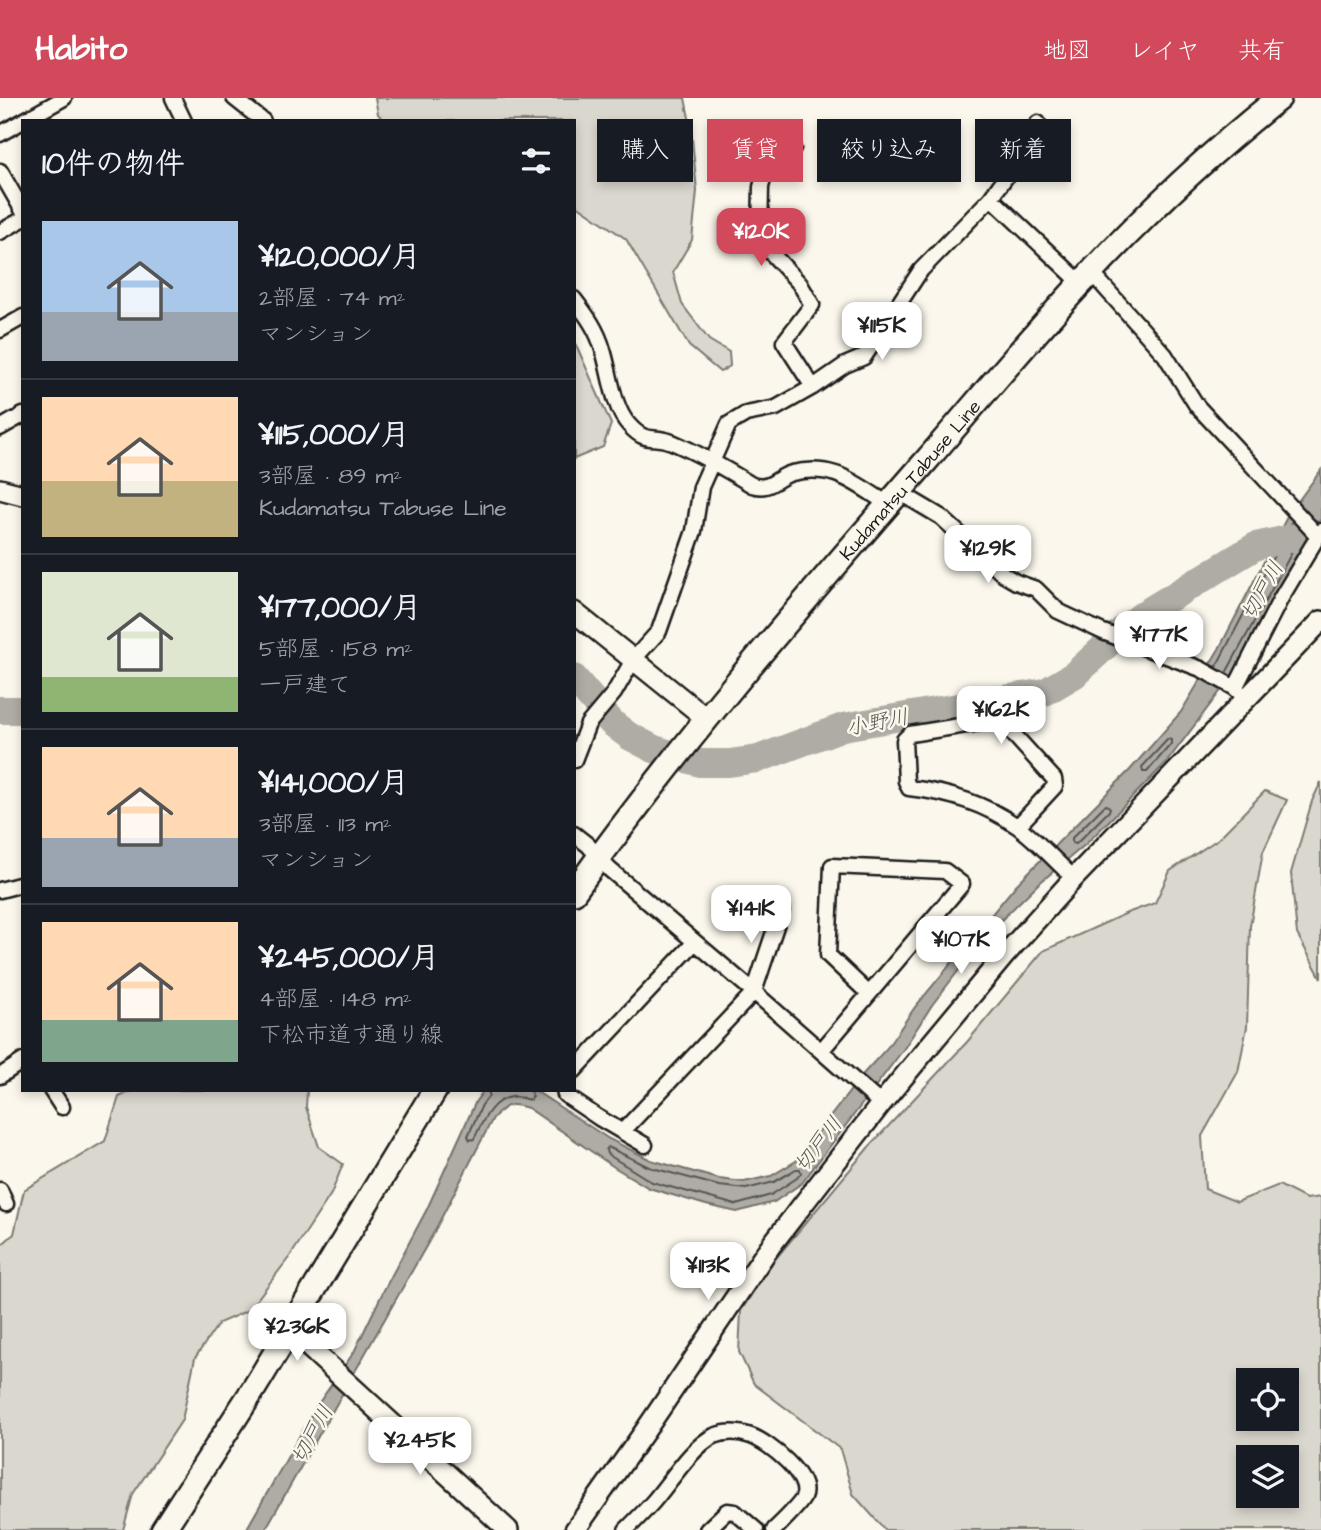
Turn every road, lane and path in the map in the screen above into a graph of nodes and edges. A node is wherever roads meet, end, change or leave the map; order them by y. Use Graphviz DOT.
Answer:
graph roads {
  1 [pos="64,98"];
  2 [pos="173,98"];
  3 [pos="234,98"];
  4 [pos="1279,98"];
  5 [pos="27,119"];
  6 [pos="183,119"];
  7 [pos="260,119"];
  8 [pos="21,122"];
  9 [pos="0,134"];
  10 [pos="0,171"];
  11 [pos="762,182"];
  12 [pos="1002,182"];
  13 [pos="991,198"];
  14 [pos="21,208"];
  15 [pos="21,220"];
  16 [pos="0,232"];
  17 [pos="1086,278"];
  18 [pos="576,302"];
  19 [pos="21,318"];
  20 [pos="0,330"];
  21 [pos="813,387"];
  22 [pos="21,416"];
  23 [pos="0,428"];
  24 [pos="712,460"];
  25 [pos="0,489"];
  26 [pos="21,494"];
  27 [pos="893,498"];
  28 [pos="1320,533"];
  29 [pos="576,614"];
  30 [pos="1321,621"];
  31 [pos="634,660"];
  32 [pos="1237,690"];
  33 [pos="707,719"];
  34 [pos="576,755"];
  35 [pos="1018,827"];
  36 [pos="576,836"];
  37 [pos="598,857"];
  38 [pos="1069,873"];
  39 [pos="21,885"];
  40 [pos="576,889"];
  41 [pos="0,890"];
  42 [pos="782,908"];
  43 [pos="694,943"];
  44 [pos="754,992"];
  45 [pos="869,994"];
  46 [pos="821,1051"];
  47 [pos="21,1062"];
  48 [pos="576,1069"];
  49 [pos="0,1076"];
  50 [pos="52,1092"];
  51 [pos="434,1092"];
  52 [pos="565,1092"];
  53 [pos="877,1101"];
  54 [pos="62,1107"];
  55 [pos="623,1131"];
  56 [pos="645,1145"];
  57 [pos="0,1190"];
  58 [pos="6,1204"];
  59 [pos="289,1329"];
  60 [pos="163,1530"];
  61 [pos="508,1530"];
  62 [pos="575,1530"];
  63 [pos="626,1530"];
  64 [pos="707,1530"];
  65 [pos="757,1530"];
  66 [pos="774,1530"];
  1 -- 5 [label="street"];
  2 -- 6 [label="street"];
  3 -- 7 [label="street"];
  4 -- 17 [label="main road, Kudamatsu Tabuse Line"];
  8 -- 9 [label="street"];
  10 -- 14 [label="street"];
  11 -- 21 [label="street"];
  12 -- 13 [label="street"];
  13 -- 17 [label="street"];
  13 -- 21 [label="street"];
  15 -- 16 [label="street"];
  17 -- 27 [label="main road, Kudamatsu Tabuse Line"];
  17 -- 28 [label="street"];
  18 -- 24 [label="street"];
  19 -- 20 [label="street"];
  21 -- 24 [label="street"];
  22 -- 23 [label="street"];
  24 -- 27 [label="street"];
  24 -- 31 [label="street"];
  25 -- 26 [label="street"];
  27 -- 32 [label="street"];
  27 -- 33 [label="main road, Kudamatsu Tabuse Line"];
  28 -- 32 [label="street"];
  29 -- 31 [label="street"];
  30 -- 32 [label="street"];
  31 -- 33 [label="street"];
  31 -- 34 [label="street"];
  32 -- 38 [label="street"];
  33 -- 37 [label="main road, Kudamatsu Tabuse Line"];
  35 -- 35 [label="street"];
  35 -- 38 [label="street"];
  36 -- 37 [label="street"];
  37 -- 40 [label="main road, Kudamatsu Tabuse Line"];
  37 -- 43 [label="street"];
  38 -- 53 [label="street"];
  39 -- 41 [label="street"];
  42 -- 44 [label="street"];
  43 -- 44 [label="street"];
  43 -- 48 [label="street"];
  44 -- 46 [label="street"];
  44 -- 55 [label="street"];
  45 -- 45 [label="street"];
  45 -- 46 [label="street"];
  46 -- 53 [label="street"];
  47 -- 49 [label="street"];
  50 -- 54 [label="street"];
  51 -- 59 [label="main road"];
  52 -- 55 [label="street"];
  53 -- 62 [label="street"];
  55 -- 56 [label="street"];
  57 -- 58 [label="street"];
  59 -- 60 [label="main road"];
  59 -- 61 [label="street"];
  63 -- 66 [label="street"];
  64 -- 65 [label="street"];
}
